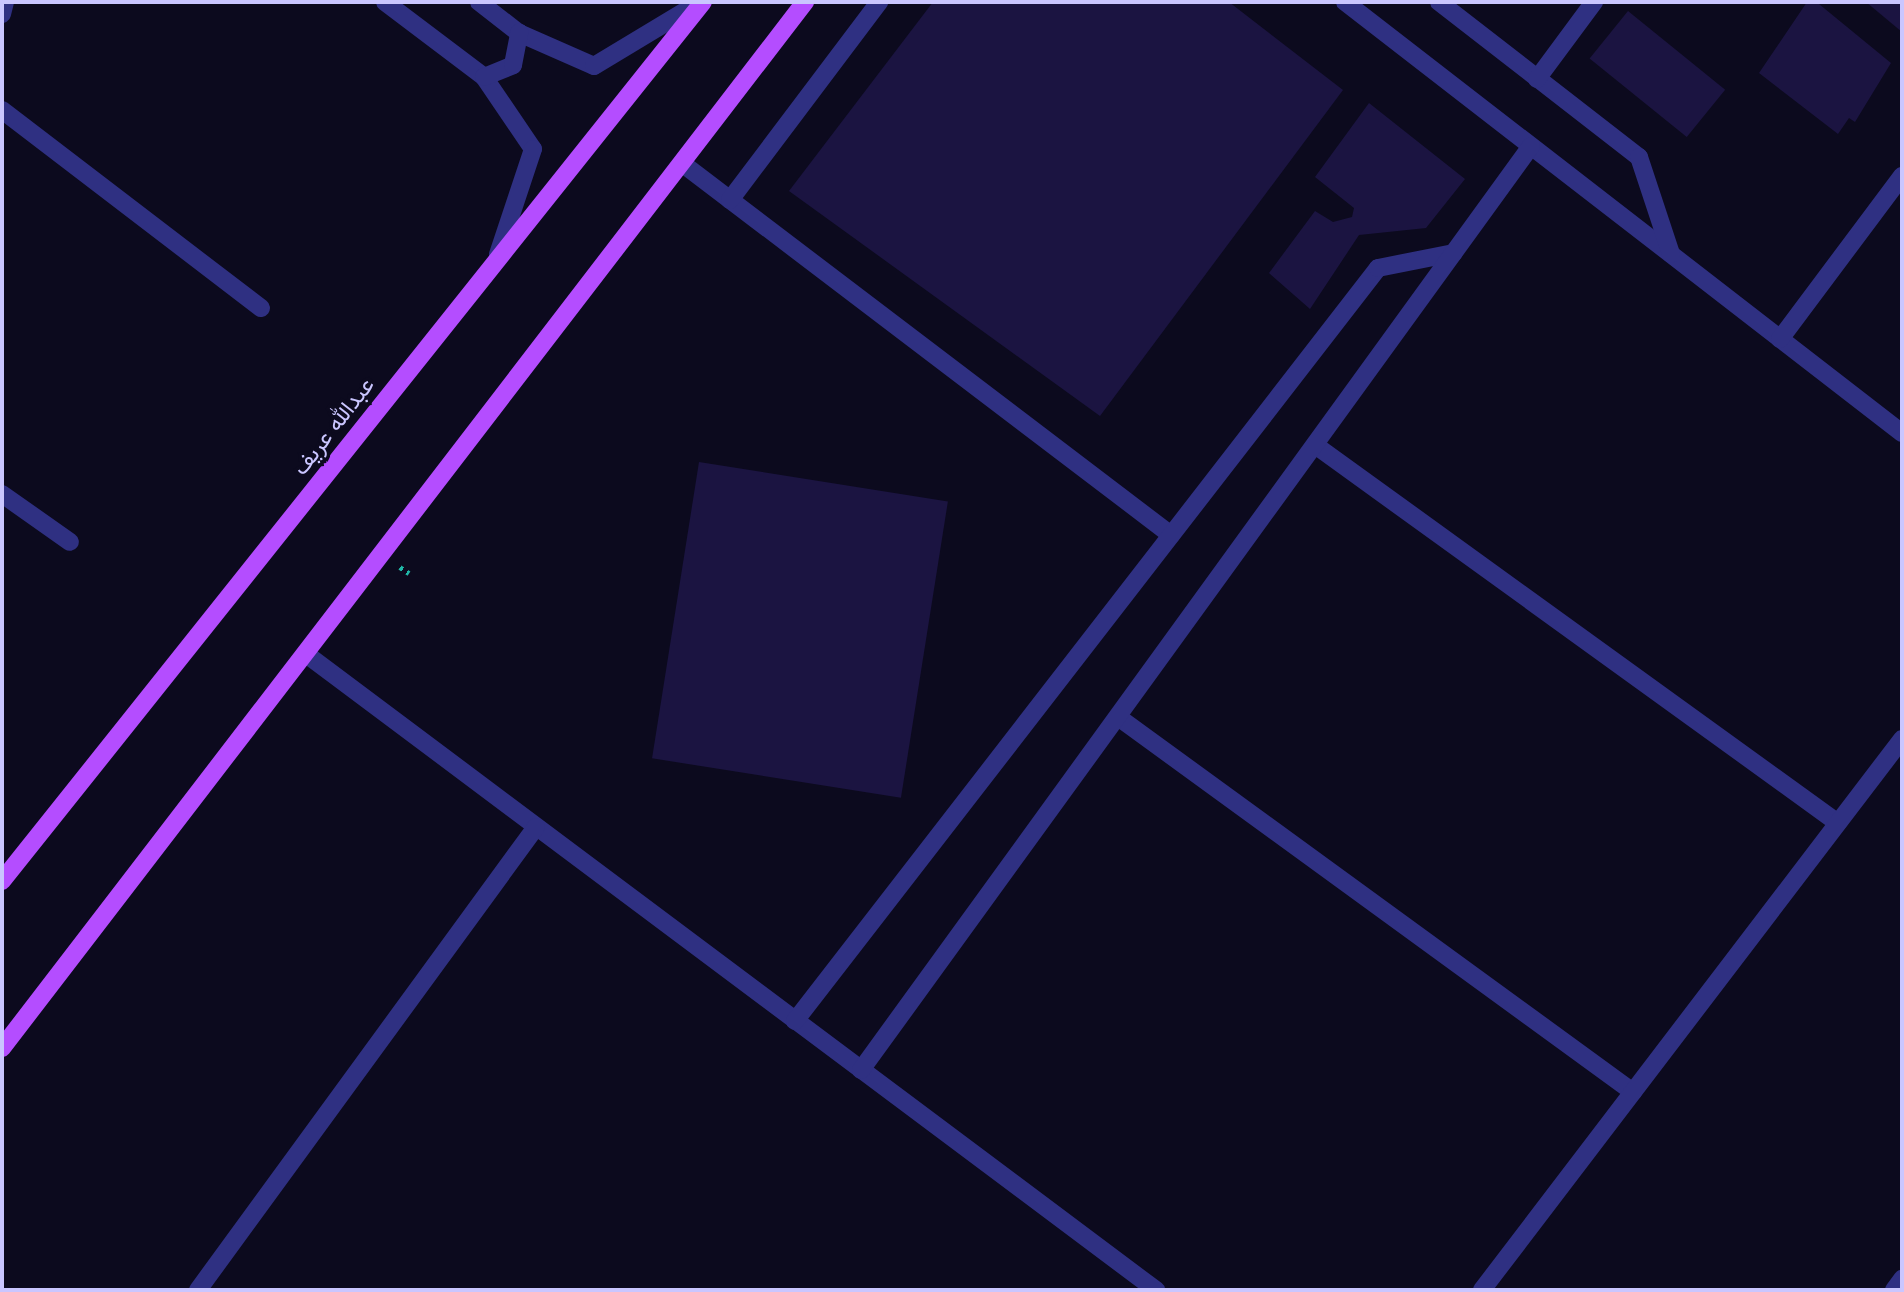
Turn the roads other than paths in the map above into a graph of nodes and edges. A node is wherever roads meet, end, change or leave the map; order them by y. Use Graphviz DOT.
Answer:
graph roads {
  1 [pos="5,2"];
  2 [pos="385,2"];
  3 [pos="479,2"];
  4 [pos="702,2"];
  5 [pos="806,2"];
  6 [pos="879,2"];
  7 [pos="1345,2"];
  8 [pos="1438,2"];
  9 [pos="1594,2"];
  10 [pos="2,14"];
  11 [pos="519,33"];
  12 [pos="484,77"];
  13 [pos="1537,79"];
  14 [pos="2,110"];
  15 [pos="1531,146"];
  16 [pos="682,164"];
  17 [pos="1902,176"];
  18 [pos="730,200"];
  19 [pos="1454,253"];
  20 [pos="498,254"];
  21 [pos="1671,254"];
  22 [pos="261,308"];
  23 [pos="1780,339"];
  24 [pos="1902,433"];
  25 [pos="1315,445"];
  26 [pos="2,494"];
  27 [pos="1171,535"];
  28 [pos="70,542"];
  29 [pos="306,654"];
  30 [pos="1118,717"];
  31 [pos="1902,739"];
  32 [pos="1838,823"];
  33 [pos="536,827"];
  34 [pos="2,881"];
  35 [pos="795,1021"];
  36 [pos="2,1048"];
  37 [pos="861,1070"];
  38 [pos="1633,1092"];
  39 [pos="1902,1279"];
  40 [pos="198,1290"];
  41 [pos="1156,1290"];
  42 [pos="1482,1290"];
  43 [pos="1894,1290"];
  1 -- 10 [label="street"];
  2 -- 12 [label="street"];
  3 -- 11 [label="street"];
  4 -- 11 [label="street"];
  4 -- 20 [label="main road, عبدالله عريف"];
  5 -- 16 [label="main road"];
  6 -- 18 [label="street"];
  7 -- 15 [label="street"];
  8 -- 13 [label="street"];
  9 -- 13 [label="street"];
  11 -- 12 [label="street"];
  12 -- 20 [label="street"];
  13 -- 21 [label="street"];
  14 -- 22 [label="street"];
  15 -- 19 [label="street"];
  15 -- 21 [label="street"];
  16 -- 18 [label="street"];
  16 -- 29 [label="main road"];
  17 -- 23 [label="street"];
  18 -- 27 [label="street"];
  19 -- 25 [label="street"];
  19 -- 27 [label="street"];
  20 -- 34 [label="main road, عبدالله عريف"];
  21 -- 23 [label="street"];
  23 -- 24 [label="street"];
  25 -- 30 [label="street"];
  25 -- 32 [label="street"];
  26 -- 28 [label="street"];
  27 -- 35 [label="street"];
  29 -- 33 [label="street"];
  29 -- 36 [label="main road"];
  30 -- 37 [label="street"];
  30 -- 38 [label="street"];
  31 -- 32 [label="street"];
  32 -- 38 [label="street"];
  33 -- 35 [label="street"];
  33 -- 40 [label="street"];
  35 -- 37 [label="street"];
  37 -- 41 [label="street"];
  38 -- 42 [label="street"];
  39 -- 43 [label="street"];
}
